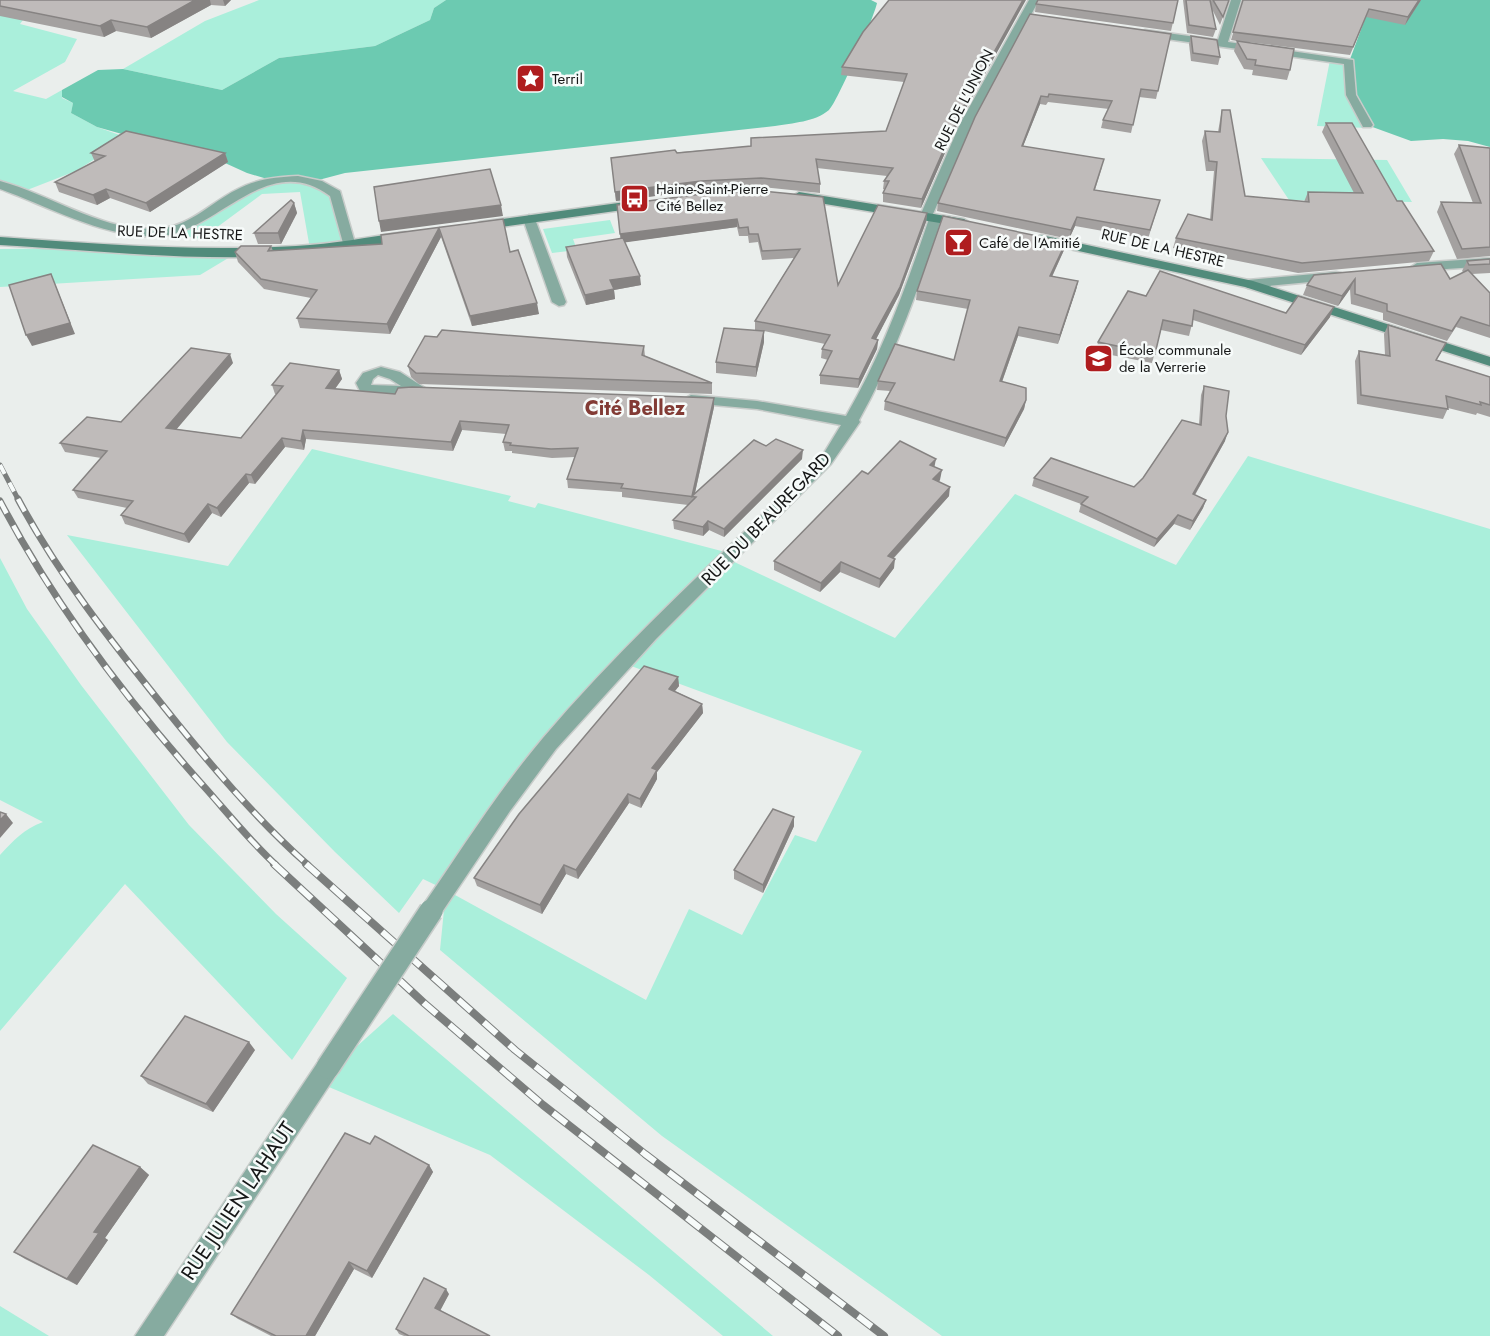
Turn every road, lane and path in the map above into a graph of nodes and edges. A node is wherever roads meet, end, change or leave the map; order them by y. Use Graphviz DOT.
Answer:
graph roads {
  1 [pos="1034,0"];
  2 [pos="1236,0"];
  3 [pos="1133,32"];
  4 [pos="1222,44"];
  5 [pos="1366,125"];
  6 [pos="0,185"];
  7 [pos="790,195"];
  8 [pos="649,203"];
  9 [pos="931,217"];
  10 [pos="529,219"];
  11 [pos="981,226"];
  12 [pos="463,228"];
  13 [pos="418,234"];
  14 [pos="1025,235"];
  15 [pos="0,241"];
  16 [pos="349,243"];
  17 [pos="1490,262"];
  18 [pos="1406,268"];
  19 [pos="1353,274"];
  20 [pos="1248,284"];
  21 [pos="559,302"];
  22 [pos="1490,362"];
  23 [pos="414,390"];
  24 [pos="436,391"];
  25 [pos="681,399"];
  26 [pos="853,422"];
  27 [pos="431,911"];
  28 [pos="148,1336"];
  1 -- 9 [label="street, RUE DE L'UNION"];
  2 -- 4 [label="street"];
  3 -- 4 [label="street"];
  4 -- 5 [label="street"];
  6 -- 16 [label="street"];
  7 -- 9 [label="street"];
  8 -- 10 [label="street"];
  9 -- 11 [label="street"];
  9 -- 26 [label="street, RUE DU BEAUREGARD"];
  10 -- 12 [label="street"];
  10 -- 21 [label="street"];
  13 -- 16 [label="street, RUE DE LA HESTRE"];
  14 -- 20 [label="street, RUE DE LA HESTRE"];
  15 -- 16 [label="street, RUE DE LA HESTRE"];
  17 -- 18 [label="street"];
  19 -- 20 [label="street"];
  20 -- 22 [label="street, RUE DE LA HESTRE"];
  23 -- 24 [label="street"];
  25 -- 26 [label="street"];
  26 -- 27 [label="street, RUE DU BEAUREGARD"];
  27 -- 28 [label="street, RUE JULIEN LAHAUT, bridge"];
}
